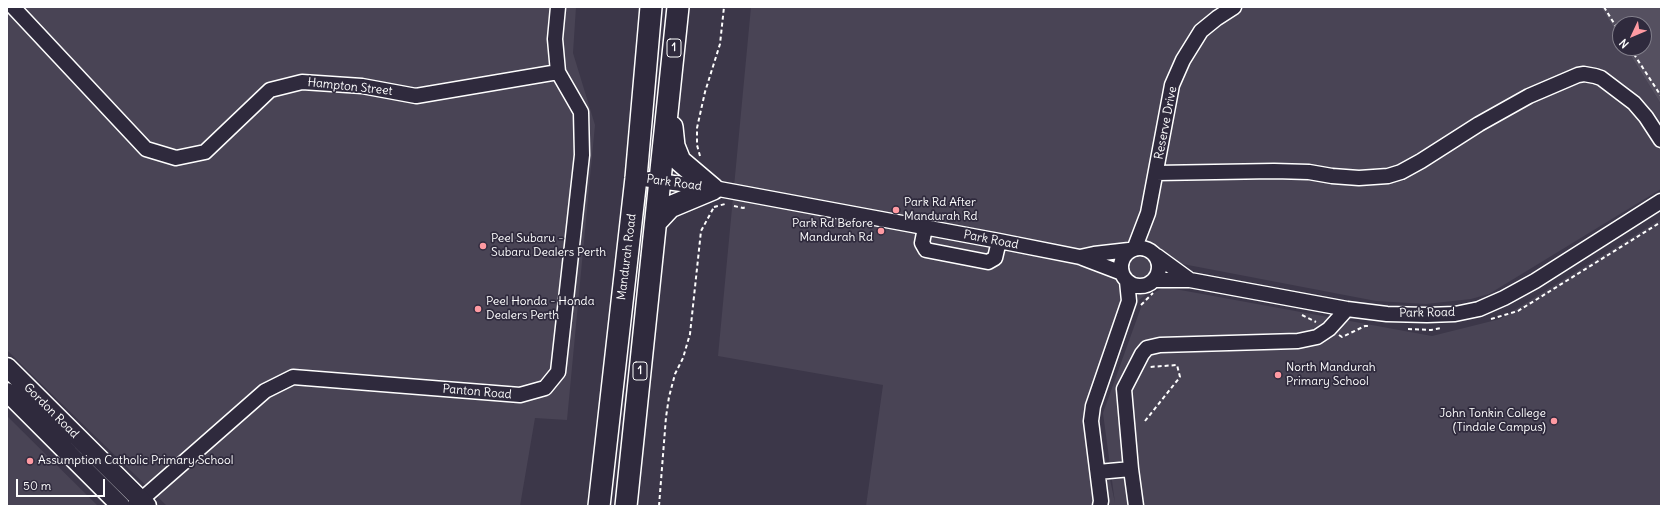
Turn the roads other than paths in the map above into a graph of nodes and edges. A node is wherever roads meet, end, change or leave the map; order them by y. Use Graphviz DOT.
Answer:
graph roads {
  1 [pos="13,7"];
  2 [pos="558,7"];
  3 [pos="651,7"];
  4 [pos="678,7"];
  5 [pos="1234,7"];
  6 [pos="558,72"];
  7 [pos="670,89"];
  8 [pos="1661,140"];
  9 [pos="636,173"];
  10 [pos="1156,173"];
  11 [pos="660,175"];
  12 [pos="716,189"];
  13 [pos="1661,202"];
  14 [pos="1148,213"];
  15 [pos="656,222"];
  16 [pos="925,228"];
  17 [pos="999,241"];
  18 [pos="1132,249"];
  19 [pos="1154,254"];
  20 [pos="1080,257"];
  21 [pos="1124,277"];
  22 [pos="1190,280"];
  23 [pos="1151,282"];
  24 [pos="1129,302"];
  25 [pos="1347,308"];
  26 [pos="7,367"];
  27 [pos="7,392"];
  28 [pos="1131,469"];
  29 [pos="1098,472"];
  30 [pos="140,504"];
  31 [pos="121,506"];
  32 [pos="599,506"];
  33 [pos="626,506"];
  34 [pos="1100,506"];
  35 [pos="1136,506"];
  1 -- 6 [label="street, Hampton Street"];
  2 -- 6 [label="street, Panton Road"];
  3 -- 9 [label="highway, Mandurah Road"];
  4 -- 7 [label="highway, Mandurah Road / 1"];
  5 -- 10 [label="street, Reserve Drive"];
  6 -- 30 [label="street, Panton Road"];
  7 -- 11 [label="highway, Mandurah Road / 1"];
  7 -- 12 [label="highway"];
  8 -- 10 [label="street"];
  9 -- 11 [label="street, Park Road"];
  9 -- 32 [label="highway, Mandurah Road"];
  10 -- 14 [label="street, Reserve Drive"];
  11 -- 12 [label="street, Park Road"];
  11 -- 15 [label="highway, Mandurah Road / 1"];
  12 -- 15 [label="highway"];
  12 -- 16 [label="street, Park Road"];
  13 -- 25 [label="street, Park Road"];
  14 -- 18 [label="street, Reserve Drive"];
  14 -- 19 [label="street, Reserve Drive"];
  15 -- 33 [label="highway, Mandurah Road / 1"];
  16 -- 17 [label="street, Park Road"];
  16 -- 17 [label="street"];
  17 -- 20 [label="street, Park Road"];
  18 -- 19 [label="street"];
  18 -- 20 [label="street, Park Road"];
  18 -- 21 [label="street"];
  19 -- 22 [label="street, Park Road"];
  19 -- 23 [label="street"];
  20 -- 21 [label="street, Park Road"];
  21 -- 23 [label="street"];
  21 -- 24 [label="street"];
  22 -- 23 [label="street, Park Road"];
  22 -- 25 [label="street, Park Road"];
  23 -- 24 [label="street"];
  24 -- 29 [label="street"];
  25 -- 28 [label="street"];
  26 -- 30 [label="main road, Gordon Road"];
  27 -- 31 [label="main road, Gordon Road"];
  28 -- 29 [label="street"];
  28 -- 35 [label="street"];
  29 -- 34 [label="street"];
}
